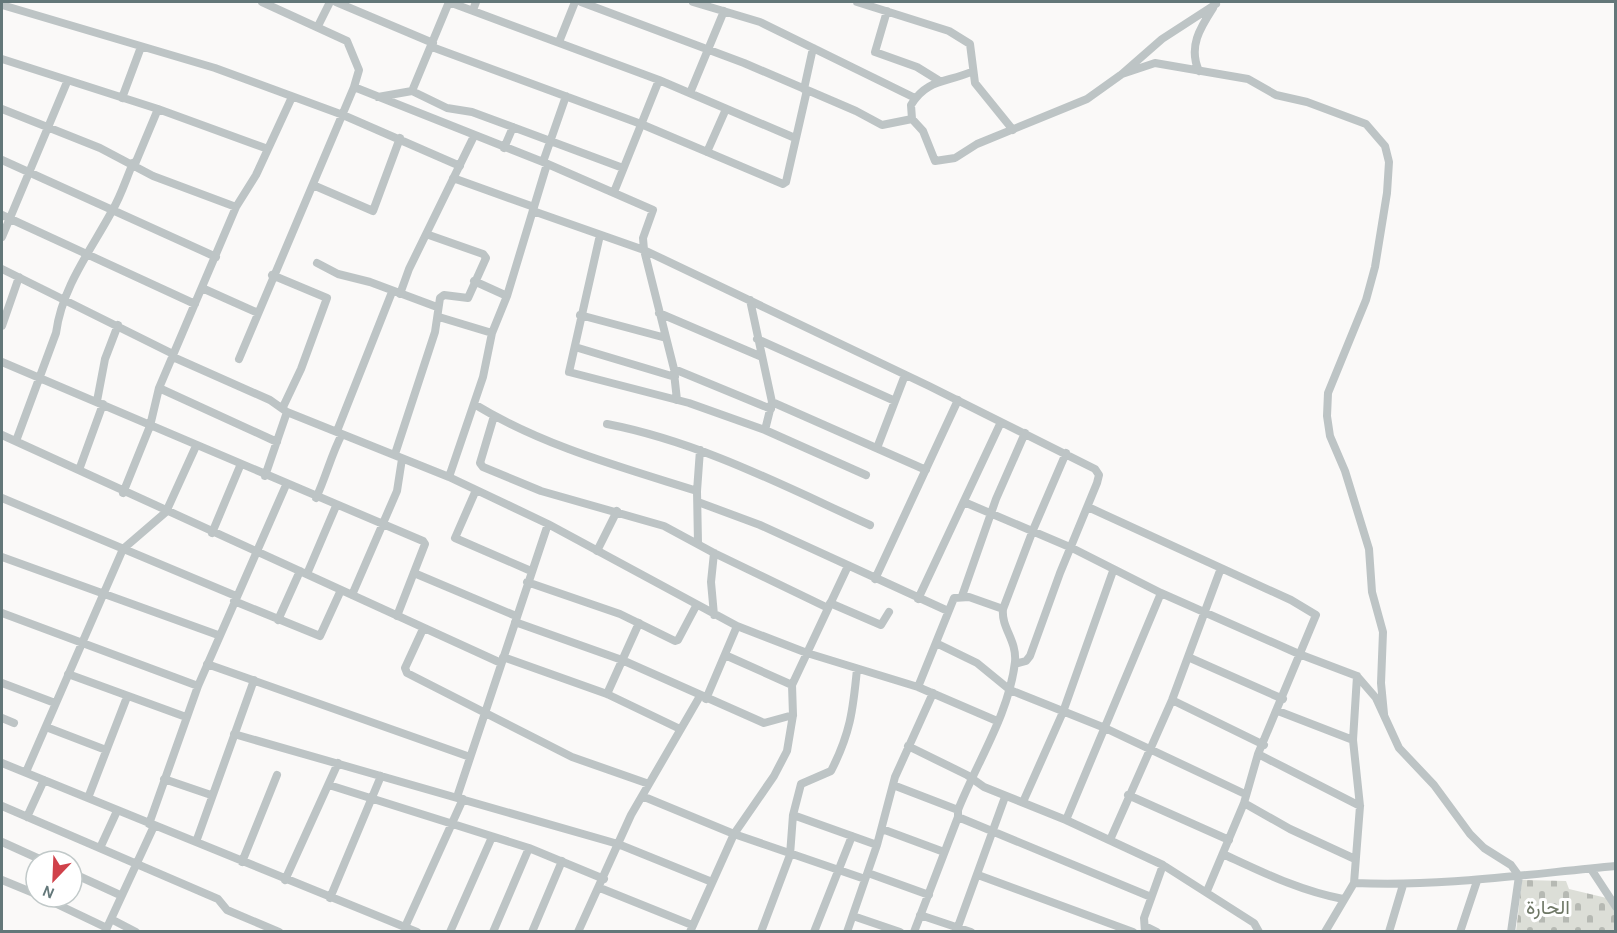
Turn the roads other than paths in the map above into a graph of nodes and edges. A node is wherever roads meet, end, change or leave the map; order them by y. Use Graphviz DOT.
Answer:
graph roads {
  1 [pos="262,2"];
  2 [pos="336,2"];
  3 [pos="449,2"];
  4 [pos="575,2"];
  5 [pos="581,2"];
  6 [pos="693,2"];
  7 [pos="857,2"];
  8 [pos="1216,3"];
  9 [pos="2,5"];
  10 [pos="475,6"];
  11 [pos="724,11"];
  12 [pos="887,11"];
  13 [pos="318,27"];
  14 [pos="559,42"];
  15 [pos="432,45"];
  16 [pos="141,47"];
  17 [pos="709,48"];
  18 [pos="813,48"];
  19 [pos="2,60"];
  20 [pos="973,71"];
  21 [pos="1199,71"];
  22 [pos="1122,74"];
  23 [pos="659,80"];
  24 [pos="938,80"];
  25 [pos="67,82"];
  26 [pos="354,87"];
  27 [pos="805,89"];
  28 [pos="412,91"];
  29 [pos="690,93"];
  30 [pos="566,96"];
  31 [pos="292,97"];
  32 [pos="377,97"];
  33 [pos="122,98"];
  34 [pos="915,98"];
  35 [pos="158,109"];
  36 [pos="726,109"];
  37 [pos="2,110"];
  38 [pos="343,115"];
  39 [pos="912,119"];
  40 [pos="641,124"];
  41 [pos="513,127"];
  42 [pos="49,128"];
  43 [pos="1013,130"];
  44 [pos="474,136"];
  45 [pos="400,138"];
  46 [pos="795,138"];
  47 [pos="551,141"];
  48 [pos="504,147"];
  49 [pos="268,149"];
  50 [pos="707,152"];
  51 [pos="2,160"];
  52 [pos="545,163"];
  53 [pos="134,164"];
  54 [pos="460,166"];
  55 [pos="623,168"];
  56 [pos="30,172"];
  57 [pos="453,178"];
  58 [pos="313,185"];
  59 [pos="614,192"];
  60 [pos="236,207"];
  61 [pos="113,209"];
  62 [pos="534,209"];
  63 [pos="6,217"];
  64 [pos="426,234"];
  65 [pos="600,235"];
  66 [pos="2,237"];
  67 [pos="644,250"];
  68 [pos="84,255"];
  69 [pos="216,257"];
  70 [pos="317,263"];
  71 [pos="2,269"];
  72 [pos="272,275"];
  73 [pos="19,277"];
  74 [pos="474,281"];
  75 [pos="202,288"];
  76 [pos="396,293"];
  77 [pos="507,296"];
  78 [pos="66,300"];
  79 [pos="750,300"];
  80 [pos="195,304"];
  81 [pos="437,307"];
  82 [pos="258,313"];
  83 [pos="659,313"];
  84 [pos="580,315"];
  85 [pos="439,317"];
  86 [pos="2,324"];
  87 [pos="118,325"];
  88 [pos="492,333"];
  89 [pos="666,338"];
  90 [pos="757,339"];
  91 [pos="576,347"];
  92 [pos="173,355"];
  93 [pos="762,357"];
  94 [pos="238,359"];
  95 [pos="2,363"];
  96 [pos="674,373"];
  97 [pos="905,375"];
  98 [pos="39,378"];
  99 [pos="159,388"];
  100 [pos="677,400"];
  101 [pos="958,400"];
  102 [pos="895,401"];
  103 [pos="100,403"];
  104 [pos="474,404"];
  105 [pos="771,405"];
  106 [pos="285,409"];
  107 [pos="494,416"];
  108 [pos="1001,422"];
  109 [pos="607,424"];
  110 [pos="150,426"];
  111 [pos="765,430"];
  112 [pos="340,433"];
  113 [pos="1024,434"];
  114 [pos="2,435"];
  115 [pos="16,441"];
  116 [pos="277,442"];
  117 [pos="196,446"];
  118 [pos="877,448"];
  119 [pos="700,450"];
  120 [pos="1066,453"];
  121 [pos="399,456"];
  122 [pos="240,466"];
  123 [pos="79,470"];
  124 [pos="926,470"];
  125 [pos="866,475"];
  126 [pos="265,476"];
  127 [pos="449,477"];
  128 [pos="286,485"];
  129 [pos="476,490"];
  130 [pos="697,491"];
  131 [pos="123,493"];
  132 [pos="2,498"];
  133 [pos="316,498"];
  134 [pos="698,502"];
  135 [pos="964,502"];
  136 [pos="336,506"];
  137 [pos="1088,507"];
  138 [pos="617,511"];
  139 [pos="166,512"];
  140 [pos="991,513"];
  141 [pos="548,524"];
  142 [pos="383,525"];
  143 [pos="870,525"];
  144 [pos="1033,530"];
  145 [pos="212,533"];
  146 [pos="698,543"];
  147 [pos="1072,548"];
  148 [pos="123,549"];
  149 [pos="256,551"];
  150 [pos="597,551"];
  151 [pos="714,553"];
  152 [pos="2,557"];
  153 [pos="848,566"];
  154 [pos="1221,568"];
  155 [pos="531,571"];
  156 [pos="1113,571"];
  157 [pos="304,573"];
  158 [pos="414,573"];
  159 [pos="875,579"];
  160 [pos="527,582"];
  161 [pos="341,590"];
  162 [pos="1161,593"];
  163 [pos="104,594"];
  164 [pos="352,595"];
  165 [pos="962,596"];
  166 [pos="235,599"];
  167 [pos="918,599"];
  168 [pos="829,605"];
  169 [pos="696,606"];
  170 [pos="1003,609"];
  171 [pos="948,611"];
  172 [pos="889,612"];
  173 [pos="1205,612"];
  174 [pos="2,613"];
  175 [pos="714,615"];
  176 [pos="397,616"];
  177 [pos="516,619"];
  178 [pos="278,620"];
  179 [pos="639,623"];
  180 [pos="737,626"];
  181 [pos="423,629"];
  182 [pos="218,635"];
  183 [pos="82,641"];
  184 [pos="936,643"];
  185 [pos="807,653"];
  186 [pos="1299,654"];
  187 [pos="725,656"];
  188 [pos="1188,657"];
  189 [pos="502,660"];
  190 [pos="622,660"];
  191 [pos="207,664"];
  192 [pos="1014,664"];
  193 [pos="857,669"];
  194 [pos="68,674"];
  195 [pos="1358,676"];
  196 [pos="254,680"];
  197 [pos="2,683"];
  198 [pos="198,686"];
  199 [pos="792,686"];
  200 [pos="918,687"];
  201 [pos="1010,690"];
  202 [pos="933,693"];
  203 [pos="607,694"];
  204 [pos="127,697"];
  205 [pos="703,698"];
  206 [pos="1283,699"];
  207 [pos="1172,700"];
  208 [pos="55,703"];
  209 [pos="484,710"];
  210 [pos="1278,711"];
  211 [pos="1062,712"];
  212 [pos="1384,714"];
  213 [pos="794,716"];
  214 [pos="186,717"];
  215 [pos="2,718"];
  216 [pos="997,721"];
  217 [pos="14,723"];
  218 [pos="46,727"];
  219 [pos="1105,728"];
  220 [pos="680,729"];
  221 [pos="234,734"];
  222 [pos="1353,740"];
  223 [pos="1264,745"];
  224 [pos="908,746"];
  225 [pos="1150,748"];
  226 [pos="106,750"];
  227 [pos="1258,754"];
  228 [pos="470,757"];
  229 [pos="2,763"];
  230 [pos="338,763"];
  231 [pos="26,772"];
  232 [pos="278,775"];
  233 [pos="381,776"];
  234 [pos="164,779"];
  235 [pos="44,780"];
  236 [pos="970,780"];
  237 [pos="649,784"];
  238 [pos="329,785"];
  239 [pos="893,785"];
  240 [pos="1245,794"];
  241 [pos="211,795"];
  242 [pos="1128,795"];
  243 [pos="642,796"];
  244 [pos="1005,796"];
  245 [pos="460,797"];
  246 [pos="88,798"];
  247 [pos="374,799"];
  248 [pos="1023,802"];
  249 [pos="1244,804"];
  250 [pos="2,806"];
  251 [pos="1359,806"];
  252 [pos="117,811"];
  253 [pos="958,814"];
  254 [pos="793,815"];
  255 [pos="27,817"];
  256 [pos="1066,820"];
  257 [pos="151,825"];
  258 [pos="451,825"];
  259 [pos="882,829"];
  260 [pos="995,830"];
  261 [pos="734,834"];
  262 [pos="852,836"];
  263 [pos="492,837"];
  264 [pos="1110,840"];
  265 [pos="1229,840"];
  266 [pos="2,842"];
  267 [pos="196,842"];
  268 [pos="618,844"];
  269 [pos="877,845"];
  270 [pos="100,848"];
  271 [pos="529,848"];
  272 [pos="24,852"];
  273 [pos="945,852"];
  274 [pos="1223,854"];
  275 [pos="790,855"];
  276 [pos="1355,858"];
  277 [pos="562,861"];
  278 [pos="242,862"];
  279 [pos="136,864"];
  280 [pos="1163,865"];
  281 [pos="1616,866"];
  282 [pos="1591,868"];
  283 [pos="840,870"];
  284 [pos="978,875"];
  285 [pos="866,876"];
  286 [pos="1519,876"];
  287 [pos="84,878"];
  288 [pos="2,880"];
  289 [pos="285,880"];
  290 [pos="1477,881"];
  291 [pos="712,882"];
  292 [pos="602,883"];
  293 [pos="1354,883"];
  294 [pos="1403,885"];
  295 [pos="24,889"];
  296 [pos="1207,891"];
  297 [pos="120,895"];
  298 [pos="929,895"];
  299 [pos="1151,897"];
  300 [pos="330,898"];
  301 [pos="1343,899"];
  302 [pos="1616,907"];
  303 [pos="69,909"];
  304 [pos="920,915"];
  305 [pos="853,916"];
  306 [pos="108,926"];
  307 [pos="402,928"];
  308 [pos="691,928"];
  309 [pos="956,929"];
  310 [pos="1145,929"];
  311 [pos="578,931"];
  312 [pos="136,932"];
  313 [pos="279,932"];
  314 [pos="417,932"];
  315 [pos="450,932"];
  316 [pos="493,932"];
  317 [pos="532,932"];
  318 [pos="761,932"];
  319 [pos="814,932"];
  320 [pos="847,932"];
  321 [pos="900,932"];
  322 [pos="914,932"];
  323 [pos="972,932"];
  324 [pos="1133,932"];
  325 [pos="1157,932"];
  326 [pos="1259,932"];
  327 [pos="1325,932"];
  328 [pos="1389,932"];
  329 [pos="1460,932"];
  330 [pos="1511,932"];
  1 -- 13 [label="street"];
  2 -- 13 [label="street"];
  2 -- 15 [label="street"];
  3 -- 10 [label="street"];
  3 -- 15 [label="street"];
  4 -- 14 [label="street"];
  5 -- 17 [label="street"];
  6 -- 11 [label="street"];
  7 -- 12 [label="street"];
  8 -- 21 [label="street"];
  8 -- 22 [label="street"];
  9 -- 16 [label="street"];
  10 -- 14 [label="street"];
  11 -- 17 [label="street"];
  11 -- 18 [label="street"];
  12 -- 20 [label="street"];
  12 -- 24 [label="street"];
  13 -- 26 [label="street"];
  14 -- 23 [label="street"];
  15 -- 28 [label="street"];
  15 -- 30 [label="street"];
  16 -- 31 [label="street"];
  16 -- 33 [label="street"];
  17 -- 27 [label="street"];
  17 -- 29 [label="street"];
  18 -- 27 [label="street"];
  18 -- 34 [label="street"];
  19 -- 25 [label="street"];
  20 -- 24 [label="street"];
  20 -- 43 [label="street"];
  21 -- 22 [label="street"];
  21 -- 212 [label="street"];
  22 -- 43 [label="street"];
  23 -- 29 [label="street"];
  23 -- 40 [label="street"];
  24 -- 34 [label="street"];
  25 -- 33 [label="street"];
  25 -- 42 [label="street"];
  26 -- 32 [label="street"];
  26 -- 38 [label="street"];
  27 -- 39 [label="street"];
  27 -- 46 [label="street"];
  28 -- 32 [label="street"];
  28 -- 41 [label="street"];
  29 -- 36 [label="street"];
  30 -- 40 [label="street"];
  30 -- 47 [label="street"];
  31 -- 38 [label="street"];
  31 -- 49 [label="street"];
  32 -- 44 [label="street"];
  33 -- 35 [label="street"];
  34 -- 39 [label="street"];
  35 -- 49 [label="street"];
  35 -- 53 [label="street"];
  36 -- 46 [label="street"];
  36 -- 50 [label="street"];
  37 -- 42 [label="street"];
  38 -- 45 [label="street"];
  38 -- 58 [label="street"];
  39 -- 43 [label="street"];
  40 -- 50 [label="street"];
  40 -- 55 [label="street"];
  41 -- 47 [label="street"];
  41 -- 48 [label="street"];
  42 -- 53 [label="street"];
  42 -- 56 [label="street"];
  44 -- 48 [label="street"];
  44 -- 54 [label="street"];
  45 -- 54 [label="street"];
  45 -- 58 [label="street"];
  46 -- 50 [label="street"];
  47 -- 52 [label="street"];
  47 -- 55 [label="street"];
  48 -- 52 [label="street"];
  49 -- 60 [label="street"];
  51 -- 56 [label="street"];
  52 -- 59 [label="street"];
  52 -- 62 [label="street"];
  53 -- 60 [label="street"];
  53 -- 61 [label="street"];
  54 -- 57 [label="street"];
  55 -- 59 [label="street"];
  56 -- 61 [label="street"];
  56 -- 63 [label="street"];
  57 -- 62 [label="street"];
  57 -- 64 [label="street"];
  58 -- 72 [label="street"];
  59 -- 67 [label="street"];
  60 -- 69 [label="street"];
  61 -- 68 [label="street"];
  61 -- 69 [label="street"];
  62 -- 65 [label="street"];
  62 -- 77 [label="street"];
  63 -- 66 [label="street"];
  63 -- 68 [label="street"];
  64 -- 74 [label="street"];
  64 -- 76 [label="street"];
  65 -- 67 [label="street"];
  65 -- 84 [label="street"];
  67 -- 79 [label="street"];
  67 -- 83 [label="street"];
  68 -- 78 [label="street"];
  68 -- 80 [label="street"];
  69 -- 75 [label="street"];
  70 -- 76 [label="street"];
  71 -- 73 [label="street"];
  72 -- 82 [label="street"];
  72 -- 106 [label="street"];
  73 -- 78 [label="street"];
  73 -- 86 [label="street"];
  74 -- 77 [label="street"];
  74 -- 81 [label="street"];
  75 -- 80 [label="street"];
  75 -- 82 [label="street"];
  76 -- 81 [label="street"];
  76 -- 112 [label="street"];
  77 -- 88 [label="street"];
  78 -- 87 [label="street"];
  78 -- 98 [label="street"];
  79 -- 90 [label="street"];
  79 -- 97 [label="street"];
  80 -- 92 [label="street"];
  81 -- 85 [label="street"];
  82 -- 94 [label="street"];
  83 -- 89 [label="street"];
  83 -- 93 [label="street"];
  84 -- 89 [label="street"];
  84 -- 91 [label="street"];
  85 -- 88 [label="street"];
  85 -- 121 [label="street"];
  87 -- 92 [label="street"];
  87 -- 103 [label="street"];
  88 -- 104 [label="street"];
  89 -- 96 [label="street"];
  90 -- 93 [label="street"];
  90 -- 102 [label="street"];
  91 -- 96 [label="street"];
  91 -- 100 [label="street"];
  92 -- 99 [label="street"];
  92 -- 106 [label="street"];
  93 -- 105 [label="street"];
  95 -- 98 [label="street"];
  96 -- 100 [label="street"];
  96 -- 105 [label="street"];
  97 -- 101 [label="street"];
  97 -- 102 [label="street"];
  98 -- 103 [label="street"];
  98 -- 115 [label="street"];
  99 -- 110 [label="street"];
  99 -- 116 [label="street"];
  100 -- 111 [label="street"];
  101 -- 108 [label="street"];
  101 -- 124 [label="street"];
  102 -- 118 [label="street"];
  103 -- 110 [label="street"];
  103 -- 123 [label="street"];
  104 -- 107 [label="street"];
  104 -- 127 [label="street"];
  105 -- 111 [label="street"];
  105 -- 118 [label="street"];
  106 -- 112 [label="street"];
  106 -- 116 [label="street"];
  107 -- 130 [label="street"];
  107 -- 138 [label="street"];
  108 -- 113 [label="street"];
  108 -- 135 [label="street"];
  109 -- 119 [label="street"];
  110 -- 117 [label="street"];
  110 -- 131 [label="street"];
  111 -- 125 [label="street"];
  112 -- 121 [label="street"];
  112 -- 133 [label="street"];
  113 -- 120 [label="street"];
  113 -- 140 [label="street"];
  114 -- 115 [label="street"];
  115 -- 123 [label="street"];
  116 -- 126 [label="street"];
  117 -- 122 [label="street"];
  117 -- 139 [label="street"];
  118 -- 124 [label="street"];
  119 -- 130 [label="street"];
  119 -- 143 [label="street"];
  120 -- 137 [label="street"];
  120 -- 144 [label="street"];
  121 -- 127 [label="street"];
  121 -- 142 [label="street"];
  122 -- 126 [label="street"];
  122 -- 145 [label="street"];
  123 -- 131 [label="street"];
  124 -- 159 [label="street"];
  126 -- 128 [label="street"];
  127 -- 129 [label="street"];
  128 -- 133 [label="street"];
  128 -- 149 [label="street"];
  129 -- 141 [label="street"];
  129 -- 155 [label="street"];
  130 -- 134 [label="street"];
  131 -- 139 [label="street"];
  132 -- 148 [label="street"];
  133 -- 136 [label="street"];
  134 -- 146 [label="street"];
  134 -- 153 [label="street"];
  135 -- 140 [label="street"];
  135 -- 167 [label="street"];
  136 -- 142 [label="street"];
  136 -- 157 [label="street"];
  137 -- 147 [label="street"];
  137 -- 154 [label="street"];
  138 -- 146 [label="street"];
  138 -- 150 [label="street"];
  139 -- 145 [label="street"];
  139 -- 148 [label="street"];
  140 -- 144 [label="street"];
  140 -- 165 [label="street"];
  141 -- 150 [label="street"];
  141 -- 155 [label="street"];
  142 -- 158 [label="street"];
  142 -- 164 [label="street"];
  144 -- 147 [label="street"];
  144 -- 170 [label="street"];
  145 -- 149 [label="street"];
  146 -- 151 [label="street"];
  147 -- 156 [label="street"];
  147 -- 192 [label="street"];
  148 -- 163 [label="street"];
  148 -- 166 [label="street"];
  149 -- 157 [label="street"];
  149 -- 166 [label="street"];
  150 -- 169 [label="street"];
  151 -- 168 [label="street"];
  151 -- 175 [label="street"];
  152 -- 163 [label="street"];
  153 -- 159 [label="street"];
  153 -- 168 [label="street"];
  154 -- 173 [label="street"];
  154 -- 186 [label="street"];
  155 -- 160 [label="street"];
  156 -- 162 [label="street"];
  156 -- 211 [label="street"];
  157 -- 161 [label="street"];
  157 -- 178 [label="street"];
  158 -- 176 [label="street"];
  158 -- 177 [label="street"];
  159 -- 167 [label="street"];
  160 -- 177 [label="street"];
  160 -- 179 [label="street"];
  161 -- 164 [label="street"];
  161 -- 178 [label="street"];
  162 -- 173 [label="street"];
  162 -- 219 [label="street"];
  163 -- 182 [label="street"];
  163 -- 183 [label="street"];
  164 -- 176 [label="street"];
  165 -- 170 [label="street"];
  165 -- 171 [label="street"];
  166 -- 178 [label="street"];
  166 -- 182 [label="street"];
  167 -- 171 [label="street"];
  168 -- 172 [label="street"];
  168 -- 185 [label="street"];
  169 -- 175 [label="street"];
  169 -- 179 [label="street"];
  170 -- 192 [label="street"];
  171 -- 184 [label="street"];
  173 -- 186 [label="street"];
  173 -- 188 [label="street"];
  174 -- 183 [label="street"];
  175 -- 180 [label="street"];
  176 -- 181 [label="street"];
  177 -- 189 [label="street"];
  177 -- 190 [label="street"];
  179 -- 190 [label="street"];
  180 -- 185 [label="street"];
  180 -- 187 [label="street"];
  181 -- 189 [label="street"];
  181 -- 209 [label="street"];
  182 -- 191 [label="street"];
  183 -- 194 [label="street"];
  183 -- 198 [label="street"];
  184 -- 200 [label="street"];
  184 -- 201 [label="street"];
  185 -- 193 [label="street"];
  185 -- 199 [label="street"];
  186 -- 195 [label="street"];
  186 -- 206 [label="street"];
  187 -- 199 [label="street"];
  187 -- 205 [label="street"];
  188 -- 206 [label="street"];
  188 -- 207 [label="street"];
  189 -- 203 [label="street"];
  189 -- 209 [label="street"];
  190 -- 203 [label="street"];
  190 -- 205 [label="street"];
  191 -- 196 [label="street"];
  191 -- 198 [label="street"];
  192 -- 201 [label="street"];
  193 -- 200 [label="street"];
  193 -- 254 [label="street"];
  194 -- 204 [label="street"];
  194 -- 208 [label="street"];
  195 -- 212 [label="street"];
  195 -- 222 [label="street"];
  196 -- 221 [label="street"];
  196 -- 228 [label="street"];
  197 -- 208 [label="street"];
  198 -- 214 [label="street"];
  199 -- 213 [label="street"];
  200 -- 202 [label="street"];
  201 -- 211 [label="street"];
  201 -- 216 [label="street"];
  202 -- 216 [label="street"];
  202 -- 224 [label="street"];
  203 -- 220 [label="street"];
  204 -- 214 [label="street"];
  204 -- 226 [label="street"];
  205 -- 213 [label="street"];
  205 -- 220 [label="street"];
  206 -- 210 [label="street"];
  207 -- 223 [label="street"];
  207 -- 225 [label="street"];
  208 -- 218 [label="street"];
  209 -- 228 [label="street"];
  209 -- 237 [label="street"];
  210 -- 222 [label="street"];
  210 -- 223 [label="street"];
  211 -- 219 [label="street"];
  211 -- 248 [label="street"];
  212 -- 286 [label="street"];
  213 -- 261 [label="street"];
  214 -- 234 [label="street"];
  215 -- 217 [label="street"];
  216 -- 236 [label="street"];
  218 -- 226 [label="street"];
  218 -- 231 [label="street"];
  219 -- 225 [label="street"];
  219 -- 256 [label="street"];
  220 -- 237 [label="street"];
  221 -- 230 [label="street"];
  221 -- 241 [label="street"];
  222 -- 251 [label="street"];
  223 -- 227 [label="street"];
  224 -- 236 [label="street"];
  224 -- 239 [label="street"];
  225 -- 240 [label="street"];
  225 -- 242 [label="street"];
  226 -- 246 [label="street"];
  227 -- 240 [label="street"];
  227 -- 251 [label="street"];
  228 -- 245 [label="street"];
  229 -- 231 [label="street"];
  230 -- 233 [label="street"];
  230 -- 238 [label="street"];
  231 -- 235 [label="street"];
  232 -- 278 [label="street"];
  233 -- 245 [label="street"];
  233 -- 247 [label="street"];
  234 -- 241 [label="street"];
  234 -- 257 [label="street"];
  235 -- 246 [label="street"];
  235 -- 255 [label="street"];
  236 -- 244 [label="street"];
  236 -- 253 [label="street"];
  237 -- 243 [label="street"];
  238 -- 247 [label="street"];
  238 -- 289 [label="street"];
  239 -- 253 [label="street"];
  239 -- 259 [label="street"];
  240 -- 249 [label="street"];
  241 -- 267 [label="street"];
  242 -- 264 [label="street"];
  242 -- 265 [label="street"];
  243 -- 261 [label="street"];
  243 -- 268 [label="street"];
  244 -- 248 [label="street"];
  244 -- 260 [label="street"];
  245 -- 258 [label="street"];
  245 -- 268 [label="street"];
  246 -- 252 [label="street"];
  247 -- 258 [label="street"];
  247 -- 300 [label="street"];
  248 -- 256 [label="street"];
  249 -- 265 [label="street"];
  249 -- 276 [label="street"];
  250 -- 255 [label="street"];
  251 -- 276 [label="street"];
  252 -- 257 [label="street"];
  252 -- 270 [label="street"];
  253 -- 260 [label="street"];
  253 -- 273 [label="street"];
  254 -- 262 [label="street"];
  254 -- 275 [label="street"];
  255 -- 270 [label="street"];
  256 -- 264 [label="street"];
  257 -- 267 [label="street"];
  257 -- 279 [label="street"];
  258 -- 263 [label="street"];
  258 -- 307 [label="street"];
  259 -- 269 [label="street"];
  259 -- 273 [label="street"];
  260 -- 284 [label="street"];
  260 -- 299 [label="street"];
  261 -- 275 [label="street"];
  261 -- 291 [label="street"];
  262 -- 269 [label="street"];
  262 -- 283 [label="street"];
  263 -- 271 [label="street"];
  263 -- 315 [label="street"];
  264 -- 280 [label="street"];
  265 -- 274 [label="street"];
  266 -- 272 [label="street"];
  267 -- 278 [label="street"];
  268 -- 291 [label="street"];
  268 -- 292 [label="street"];
  269 -- 285 [label="street"];
  270 -- 279 [label="street"];
  271 -- 277 [label="street"];
  271 -- 316 [label="street"];
  273 -- 298 [label="street"];
  274 -- 296 [label="street"];
  274 -- 301 [label="street"];
  275 -- 283 [label="street"];
  275 -- 318 [label="street"];
  276 -- 293 [label="street"];
  277 -- 292 [label="street"];
  277 -- 317 [label="street"];
  278 -- 289 [label="street"];
  279 -- 297 [label="street"];
  279 -- 313 [label="street"];
  280 -- 296 [label="street"];
  280 -- 299 [label="street"];
  281 -- 282 [label="street"];
  282 -- 286 [label="street"];
  282 -- 302 [label="street"];
  283 -- 285 [label="street"];
  283 -- 319 [label="street"];
  284 -- 309 [label="street"];
  284 -- 324 [label="street"];
  285 -- 298 [label="street"];
  285 -- 305 [label="street"];
  286 -- 290 [label="street"];
  286 -- 330 [label="street"];
  287 -- 297 [label="street"];
  288 -- 295 [label="street"];
  289 -- 300 [label="street"];
  290 -- 294 [label="street"];
  290 -- 329 [label="street"];
  291 -- 308 [label="street"];
  292 -- 308 [label="street"];
  292 -- 311 [label="street"];
  293 -- 294 [label="street"];
  293 -- 301 [label="street"];
  294 -- 328 [label="street"];
  296 -- 326 [label="street"];
  297 -- 306 [label="street"];
  298 -- 304 [label="street"];
  299 -- 310 [label="street"];
  300 -- 307 [label="street"];
  301 -- 327 [label="street"];
  303 -- 306 [label="street"];
  304 -- 309 [label="street"];
  304 -- 322 [label="street"];
  305 -- 320 [label="street"];
  305 -- 321 [label="street"];
  306 -- 312 [label="street"];
  307 -- 314 [label="street"];
  309 -- 323 [label="street"];
  310 -- 325 [label="street"];
}
